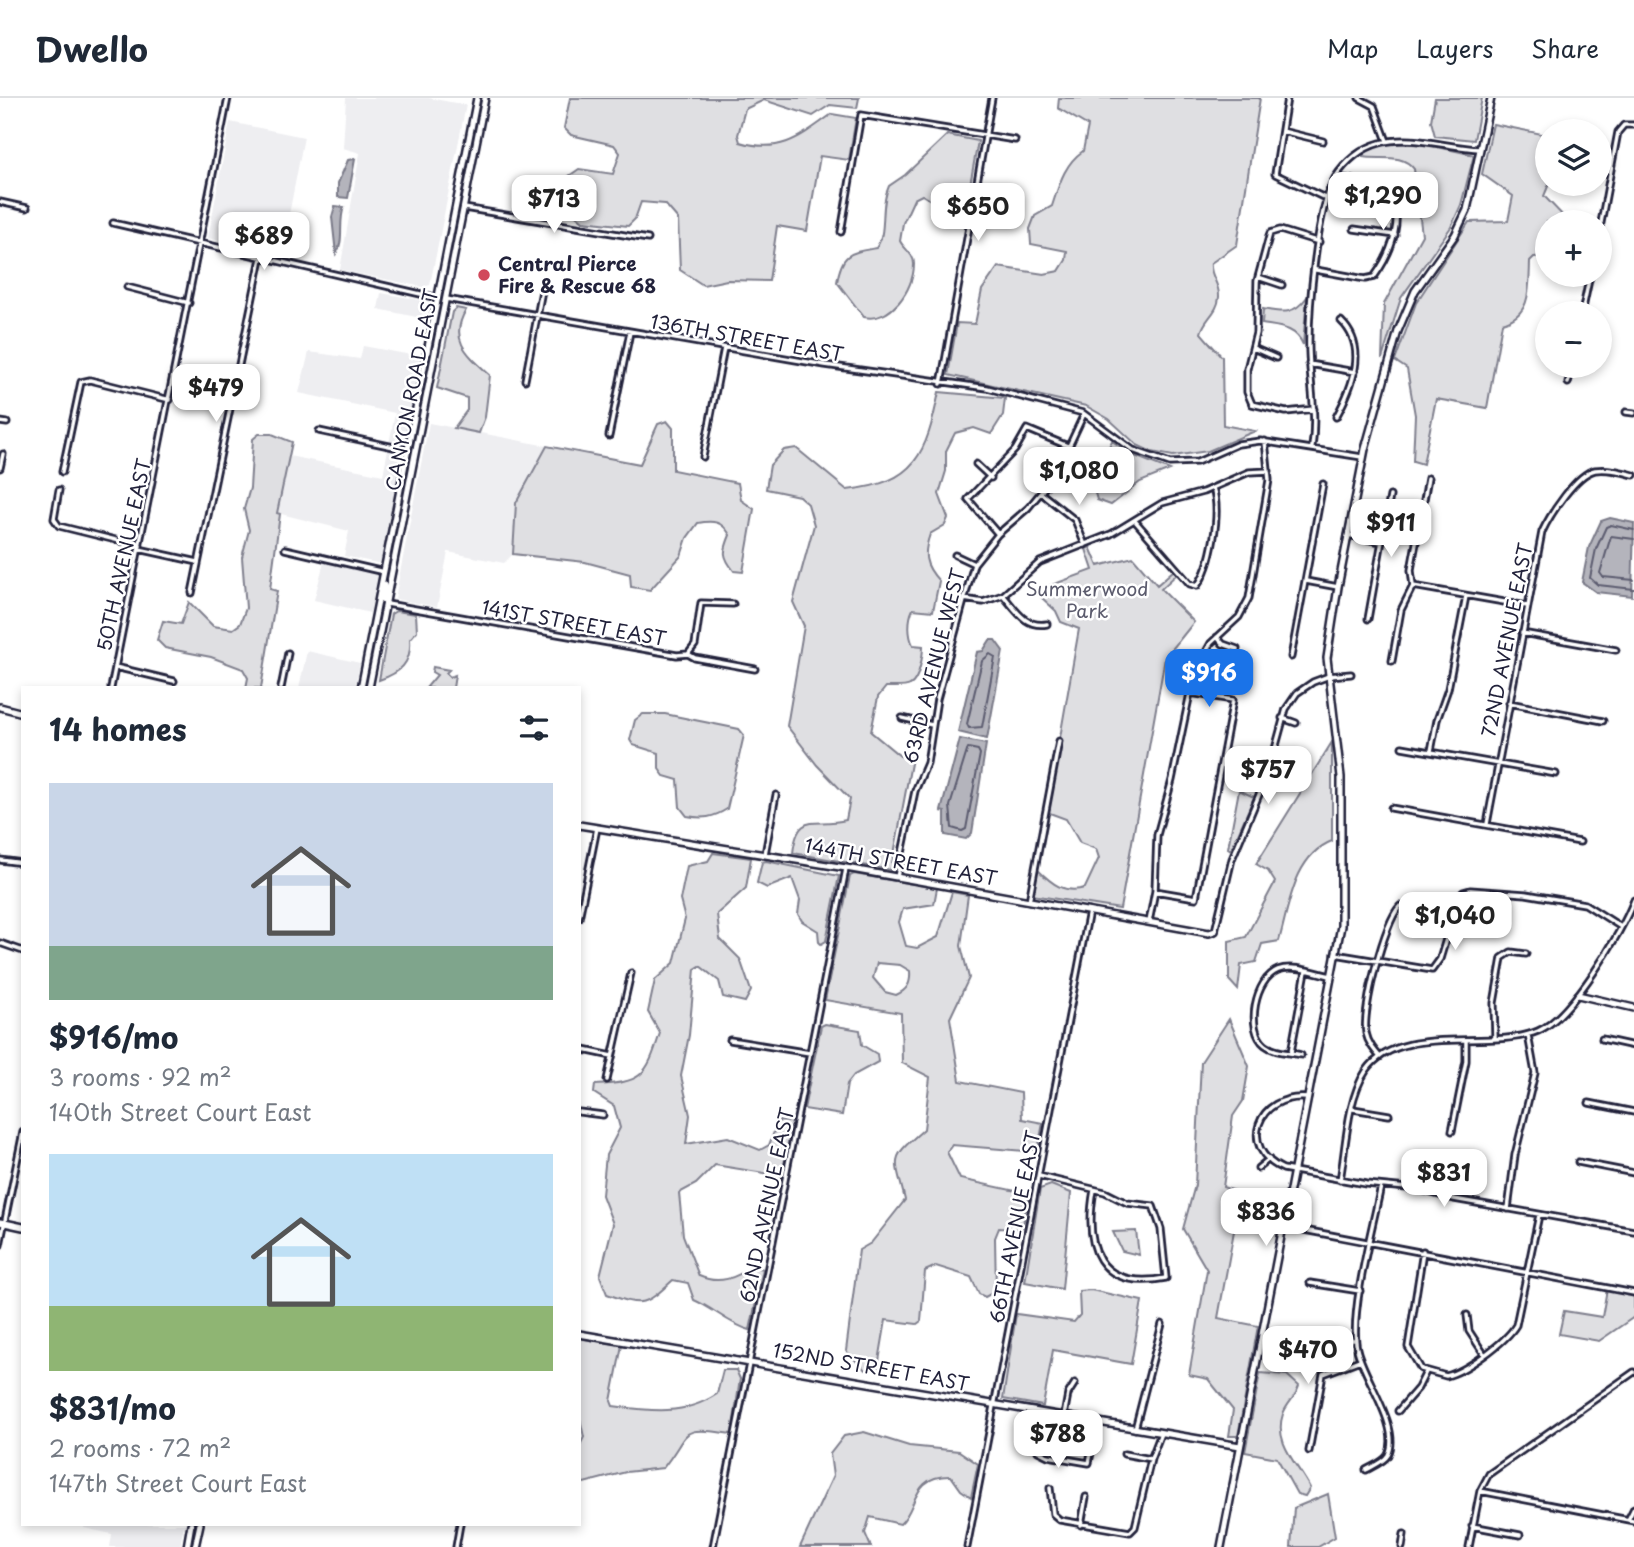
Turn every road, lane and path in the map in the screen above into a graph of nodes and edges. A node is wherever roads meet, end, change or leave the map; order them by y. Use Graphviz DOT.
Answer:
graph roads {
  1 [pos="228,98"];
  2 [pos="477,98"];
  3 [pos="485,98"];
  4 [pos="992,98"];
  5 [pos="1287,98"];
  6 [pos="1359,98"];
  7 [pos="1491,98"];
  8 [pos="1634,125"];
  9 [pos="1282,131"];
  10 [pos="985,135"];
  11 [pos="1015,141"];
  12 [pos="1387,141"];
  13 [pos="1323,142"];
  14 [pos="1481,149"];
  15 [pos="1336,177"];
  16 [pos="1327,199"];
  17 [pos="0,202"];
  18 [pos="27,208"];
  19 [pos="464,208"];
  20 [pos="1604,210"];
  21 [pos="113,223"];
  22 [pos="1354,229"];
  23 [pos="841,232"];
  24 [pos="1395,235"];
  25 [pos="648,239"];
  26 [pos="1319,242"];
  27 [pos="198,244"];
  28 [pos="261,258"];
  29 [pos="1316,270"];
  30 [pos="1258,277"];
  31 [pos="543,285"];
  32 [pos="1282,285"];
  33 [pos="127,287"];
  34 [pos="438,298"];
  35 [pos="446,299"];
  36 [pos="189,303"];
  37 [pos="538,316"];
  38 [pos="1341,321"];
  39 [pos="630,332"];
  40 [pos="724,348"];
  41 [pos="1253,348"];
  42 [pos="1276,358"];
  43 [pos="1309,364"];
  44 [pos="1355,372"];
  45 [pos="1569,378"];
  46 [pos="525,380"];
  47 [pos="1568,383"];
  48 [pos="941,384"];
  49 [pos="170,400"];
  50 [pos="1314,410"];
  51 [pos="1626,412"];
  52 [pos="1634,413"];
  53 [pos="1084,414"];
  54 [pos="1336,417"];
  55 [pos="0,422"];
  56 [pos="7,423"];
  57 [pos="320,430"];
  58 [pos="609,436"];
  59 [pos="1265,441"];
  60 [pos="1070,447"];
  61 [pos="1312,447"];
  62 [pos="408,450"];
  63 [pos="3,454"];
  64 [pos="703,457"];
  65 [pos="1363,457"];
  66 [pos="976,464"];
  67 [pos="0,468"];
  68 [pos="1269,471"];
  69 [pos="62,472"];
  70 [pos="1634,475"];
  71 [pos="991,478"];
  72 [pos="1428,478"];
  73 [pos="1324,484"];
  74 [pos="409,486"];
  75 [pos="1213,488"];
  76 [pos="59,489"];
  77 [pos="1041,493"];
  78 [pos="1390,496"];
  79 [pos="1136,522"];
  80 [pos="998,534"];
  81 [pos="1349,536"];
  82 [pos="1381,542"];
  83 [pos="1085,545"];
  84 [pos="139,547"];
  85 [pos="285,549"];
  86 [pos="955,555"];
  87 [pos="198,562"];
  88 [pos="974,564"];
  89 [pos="384,572"];
  90 [pos="1305,581"];
  91 [pos="1413,586"];
  92 [pos="1338,587"];
  93 [pos="192,593"];
  94 [pos="1003,595"];
  95 [pos="1466,596"];
  96 [pos="964,599"];
  97 [pos="387,604"];
  98 [pos="733,604"];
  99 [pos="1527,606"];
  100 [pos="1368,619"];
  101 [pos="1047,624"];
  102 [pos="1522,633"];
  103 [pos="1217,637"];
  104 [pos="1237,649"];
  105 [pos="1616,650"];
  106 [pos="288,653"];
  107 [pos="688,654"];
  108 [pos="1290,657"];
  109 [pos="1392,661"];
  110 [pos="115,667"];
  111 [pos="755,669"];
  112 [pos="1351,674"];
  113 [pos="1328,676"];
  114 [pos="174,681"];
  115 [pos="111,686"];
  116 [pos="281,686"];
  117 [pos="361,686"];
  118 [pos="369,686"];
  119 [pos="1190,693"];
  120 [pos="1509,703"];
  121 [pos="0,707"];
  122 [pos="21,712"];
  123 [pos="902,718"];
  124 [pos="1282,718"];
  125 [pos="1603,721"];
  126 [pos="1296,723"];
  127 [pos="932,725"];
  128 [pos="1059,741"];
  129 [pos="1402,747"];
  130 [pos="1431,751"];
  131 [pos="1497,764"];
  132 [pos="1556,774"];
  133 [pos="775,796"];
  134 [pos="1391,808"];
  135 [pos="1487,824"];
  136 [pos="581,825"];
  137 [pos="597,828"];
  138 [pos="1580,842"];
  139 [pos="765,854"];
  140 [pos="0,860"];
  141 [pos="21,863"];
  142 [pos="846,868"];
  143 [pos="897,877"];
  144 [pos="1155,891"];
  145 [pos="1634,900"];
  146 [pos="1029,901"];
  147 [pos="1400,906"];
  148 [pos="581,907"];
  149 [pos="1089,911"];
  150 [pos="1149,922"];
  151 [pos="1621,927"];
  152 [pos="1215,931"];
  153 [pos="0,943"];
  154 [pos="21,950"];
  155 [pos="1335,954"];
  156 [pos="1526,954"];
  157 [pos="1378,963"];
  158 [pos="1306,971"];
  159 [pos="631,973"];
  160 [pos="1331,976"];
  161 [pos="1578,995"];
  162 [pos="1634,1007"];
  163 [pos="1528,1035"];
  164 [pos="1495,1038"];
  165 [pos="1602,1039"];
  166 [pos="730,1040"];
  167 [pos="1466,1040"];
  168 [pos="1634,1046"];
  169 [pos="581,1049"];
  170 [pos="1291,1052"];
  171 [pos="810,1053"];
  172 [pos="1301,1055"];
  173 [pos="612,1056"];
  174 [pos="1380,1057"];
  175 [pos="607,1080"];
  176 [pos="1308,1098"];
  177 [pos="1589,1103"];
  178 [pos="1353,1109"];
  179 [pos="581,1112"];
  180 [pos="1634,1112"];
  181 [pos="603,1115"];
  182 [pos="1389,1115"];
  183 [pos="1452,1131"];
  184 [pos="21,1141"];
  185 [pos="1269,1159"];
  186 [pos="1578,1162"];
  187 [pos="1258,1168"];
  188 [pos="1293,1172"];
  189 [pos="1634,1173"];
  190 [pos="1040,1176"];
  191 [pos="1340,1180"];
  192 [pos="1381,1186"];
  193 [pos="1094,1190"];
  194 [pos="1508,1209"];
  195 [pos="1539,1215"];
  196 [pos="2,1223"];
  197 [pos="1283,1226"];
  198 [pos="21,1227"];
  199 [pos="1634,1231"];
  200 [pos="1370,1241"];
  201 [pos="0,1245"];
  202 [pos="1423,1251"];
  203 [pos="1528,1272"];
  204 [pos="1310,1283"];
  205 [pos="1361,1291"];
  206 [pos="1634,1293"];
  207 [pos="1467,1315"];
  208 [pos="1162,1324"];
  209 [pos="581,1334"];
  210 [pos="1299,1334"];
  211 [pos="1355,1340"];
  212 [pos="1484,1354"];
  213 [pos="1359,1360"];
  214 [pos="749,1363"];
  215 [pos="1634,1372"];
  216 [pos="1429,1373"];
  217 [pos="1075,1383"];
  218 [pos="995,1404"];
  219 [pos="1398,1411"];
  220 [pos="1064,1416"];
  221 [pos="1097,1422"];
  222 [pos="1135,1429"];
  223 [pos="1161,1433"];
  224 [pos="1240,1446"];
  225 [pos="1038,1451"];
  226 [pos="1308,1451"];
  227 [pos="1124,1454"];
  228 [pos="1150,1459"];
  229 [pos="1366,1470"];
  230 [pos="1050,1488"];
  231 [pos="1480,1491"];
  232 [pos="1086,1497"];
  233 [pos="1634,1508"];
  234 [pos="1631,1520"];
  235 [pos="1081,1525"];
  236 [pos="191,1526"];
  237 [pos="200,1526"];
  238 [pos="460,1526"];
  239 [pos="1472,1526"];
  240 [pos="1404,1534"];
  241 [pos="1520,1535"];
  242 [pos="187,1547"];
  243 [pos="195,1547"];
  244 [pos="456,1547"];
  245 [pos="713,1547"];
  246 [pos="967,1547"];
  247 [pos="1221,1547"];
  248 [pos="1402,1547"];
  249 [pos="1469,1547"];
  1 -- 27 [label="street, 50TH AVENUE EAST"];
  2 -- 34 [label="street, CANYON ROAD EAST"];
  3 -- 19 [label="street, CANYON ROAD EAST"];
  4 -- 10 [label="street"];
  5 -- 9 [label="street"];
  6 -- 12 [label="street"];
  7 -- 14 [label="street"];
  8 -- 20 [label="street"];
  9 -- 13 [label="street"];
  9 -- 16 [label="street"];
  10 -- 11 [label="street"];
  10 -- 23 [label="street"];
  10 -- 48 [label="street"];
  12 -- 14 [label="street"];
  12 -- 15 [label="street"];
  14 -- 65 [label="street"];
  15 -- 16 [label="street"];
  15 -- 24 [label="street"];
  16 -- 26 [label="street"];
  17 -- 18 [label="street"];
  19 -- 25 [label="street"];
  19 -- 35 [label="street, CANYON ROAD EAST"];
  21 -- 27 [label="street, 136TH STREET EAST"];
  22 -- 24 [label="street"];
  24 -- 29 [label="street"];
  26 -- 29 [label="street"];
  26 -- 30 [label="street"];
  27 -- 28 [label="street, 136TH STREET EAST"];
  27 -- 36 [label="street, 50TH AVENUE EAST"];
  28 -- 34 [label="street, 136TH STREET EAST"];
  28 -- 87 [label="street"];
  29 -- 43 [label="street"];
  30 -- 32 [label="street"];
  30 -- 41 [label="street"];
  31 -- 37 [label="street"];
  33 -- 36 [label="street"];
  34 -- 35 [label="street, 136TH STREET EAST"];
  34 -- 62 [label="street, CANYON ROAD EAST"];
  35 -- 37 [label="street, 136TH STREET EAST"];
  35 -- 74 [label="street, CANYON ROAD EAST"];
  36 -- 49 [label="street, 50TH AVENUE EAST"];
  37 -- 39 [label="street, 136TH STREET EAST"];
  37 -- 46 [label="street"];
  38 -- 44 [label="street"];
  39 -- 40 [label="street, 136TH STREET EAST"];
  39 -- 58 [label="street"];
  40 -- 48 [label="street, 136TH STREET EAST"];
  40 -- 64 [label="street"];
  41 -- 42 [label="street"];
  41 -- 50 [label="street"];
  43 -- 44 [label="street"];
  43 -- 50 [label="street"];
  44 -- 54 [label="street"];
  45 -- 47 [label="street"];
  48 -- 53 [label="street, 136TH STREET EAST"];
  49 -- 69 [label="street"];
  49 -- 84 [label="street, 50TH AVENUE EAST"];
  50 -- 61 [label="street"];
  51 -- 52 [label="street"];
  53 -- 59 [label="street, 136TH STREET EAST"];
  53 -- 60 [label="street, 63RD AVENUE WEST"];
  55 -- 56 [label="street"];
  57 -- 62 [label="street"];
  59 -- 61 [label="street, 136TH STREET EAST"];
  59 -- 68 [label="street"];
  60 -- 71 [label="street"];
  60 -- 77 [label="street, 63RD AVENUE WEST"];
  61 -- 65 [label="street, 136TH STREET EAST"];
  62 -- 74 [label="street"];
  62 -- 89 [label="street, CANYON ROAD EAST"];
  63 -- 67 [label="street"];
  65 -- 81 [label="street"];
  66 -- 71 [label="street"];
  68 -- 75 [label="street"];
  68 -- 103 [label="street"];
  70 -- 99 [label="street, 72ND AVENUE EAST"];
  71 -- 80 [label="street"];
  72 -- 91 [label="street"];
  73 -- 90 [label="street"];
  74 -- 97 [label="street, CANYON ROAD EAST"];
  75 -- 79 [label="street"];
  75 -- 79 [label="street"];
  76 -- 84 [label="street"];
  77 -- 80 [label="street, 63RD AVENUE WEST"];
  77 -- 83 [label="street"];
  78 -- 82 [label="street"];
  79 -- 83 [label="street"];
  80 -- 88 [label="street, 63RD AVENUE WEST"];
  81 -- 82 [label="street"];
  81 -- 92 [label="street"];
  82 -- 100 [label="street"];
  83 -- 94 [label="street"];
  84 -- 87 [label="street"];
  84 -- 110 [label="street, 50TH AVENUE EAST"];
  85 -- 89 [label="street"];
  86 -- 88 [label="street"];
  87 -- 93 [label="street"];
  88 -- 96 [label="street, 63RD AVENUE WEST"];
  89 -- 97 [label="street"];
  89 -- 117 [label="street, CANYON ROAD EAST"];
  90 -- 92 [label="street"];
  90 -- 108 [label="street"];
  91 -- 95 [label="street"];
  91 -- 109 [label="street"];
  92 -- 113 [label="street"];
  94 -- 96 [label="street"];
  94 -- 101 [label="street"];
  95 -- 99 [label="street"];
  95 -- 130 [label="street"];
  96 -- 127 [label="street, 63RD AVENUE WEST"];
  97 -- 107 [label="street, 141ST STREET EAST"];
  97 -- 118 [label="street, CANYON ROAD EAST"];
  98 -- 107 [label="street"];
  99 -- 102 [label="street, 72ND AVENUE EAST"];
  102 -- 105 [label="street"];
  102 -- 120 [label="street, 72ND AVENUE EAST"];
  103 -- 104 [label="street"];
  103 -- 119 [label="street"];
  106 -- 116 [label="street"];
  107 -- 111 [label="street, 141ST STREET EAST"];
  110 -- 114 [label="street"];
  110 -- 115 [label="street, 50TH AVENUE EAST"];
  112 -- 113 [label="street"];
  113 -- 124 [label="street"];
  113 -- 155 [label="street"];
  119 -- 144 [label="street"];
  119 -- 144 [label="street"];
  120 -- 125 [label="street"];
  120 -- 131 [label="street, 72ND AVENUE EAST"];
  121 -- 122 [label="street"];
  123 -- 127 [label="street"];
  124 -- 126 [label="street"];
  124 -- 152 [label="street"];
  127 -- 143 [label="street, 63RD AVENUE WEST"];
  128 -- 146 [label="street"];
  129 -- 130 [label="street"];
  130 -- 131 [label="street"];
  131 -- 132 [label="street"];
  131 -- 135 [label="street, 72ND AVENUE EAST"];
  133 -- 139 [label="street"];
  134 -- 135 [label="street"];
  135 -- 138 [label="street"];
  136 -- 137 [label="street, 144TH STREET EAST"];
  137 -- 139 [label="street, 144TH STREET EAST"];
  137 -- 148 [label="street"];
  139 -- 142 [label="street, 144TH STREET EAST"];
  140 -- 141 [label="street"];
  142 -- 143 [label="street, 144TH STREET EAST"];
  142 -- 171 [label="street, 62ND AVENUE EAST"];
  143 -- 146 [label="street, 144TH STREET EAST"];
  144 -- 150 [label="street"];
  145 -- 151 [label="street"];
  146 -- 149 [label="street, 144TH STREET EAST"];
  147 -- 157 [label="street"];
  149 -- 150 [label="street, 144TH STREET EAST"];
  149 -- 190 [label="street, 66TH AVENUE EAST"];
  150 -- 152 [label="street, 144TH STREET EAST"];
  151 -- 157 [label="street"];
  151 -- 161 [label="street"];
  153 -- 154 [label="street"];
  155 -- 157 [label="street"];
  155 -- 160 [label="street"];
  156 -- 164 [label="street"];
  157 -- 174 [label="street"];
  158 -- 160 [label="street"];
  158 -- 170 [label="street"];
  158 -- 170 [label="street"];
  159 -- 173 [label="street"];
  160 -- 176 [label="street"];
  161 -- 162 [label="street"];
  161 -- 163 [label="street"];
  163 -- 164 [label="street"];
  163 -- 194 [label="street"];
  164 -- 167 [label="street"];
  165 -- 168 [label="street"];
  166 -- 171 [label="street"];
  167 -- 174 [label="street"];
  167 -- 183 [label="street"];
  169 -- 173 [label="street"];
  170 -- 172 [label="street"];
  171 -- 214 [label="street, 62ND AVENUE EAST"];
  173 -- 175 [label="street"];
  174 -- 178 [label="street"];
  176 -- 185 [label="street"];
  176 -- 188 [label="street"];
  177 -- 180 [label="street"];
  178 -- 182 [label="street"];
  178 -- 191 [label="street"];
  179 -- 181 [label="street"];
  184 -- 196 [label="street"];
  185 -- 187 [label="street"];
  185 -- 188 [label="street"];
  186 -- 189 [label="street"];
  188 -- 191 [label="street"];
  188 -- 197 [label="street"];
  190 -- 193 [label="street"];
  190 -- 218 [label="street, 66TH AVENUE EAST"];
  191 -- 192 [label="street"];
  192 -- 194 [label="street"];
  192 -- 200 [label="street"];
  193 -- 193 [label="street"];
  194 -- 195 [label="street"];
  195 -- 199 [label="street"];
  195 -- 203 [label="street"];
  196 -- 198 [label="street"];
  196 -- 201 [label="street"];
  197 -- 200 [label="street"];
  197 -- 224 [label="street"];
  200 -- 202 [label="street"];
  200 -- 205 [label="street"];
  202 -- 203 [label="street"];
  202 -- 216 [label="street"];
  203 -- 206 [label="street"];
  203 -- 212 [label="street"];
  204 -- 205 [label="street"];
  205 -- 211 [label="street"];
  207 -- 212 [label="street"];
  208 -- 222 [label="street"];
  209 -- 214 [label="street, 152ND STREET EAST"];
  210 -- 211 [label="street"];
  211 -- 213 [label="street"];
  212 -- 216 [label="street"];
  213 -- 226 [label="street"];
  213 -- 229 [label="street"];
  214 -- 218 [label="street, 152ND STREET EAST"];
  214 -- 245 [label="street, 62ND AVENUE EAST"];
  215 -- 231 [label="street"];
  216 -- 219 [label="street"];
  217 -- 220 [label="street"];
  218 -- 220 [label="street, 152ND STREET EAST"];
  218 -- 246 [label="street, 66TH AVENUE EAST"];
  220 -- 221 [label="street, 152ND STREET EAST"];
  221 -- 222 [label="street, 152ND STREET EAST"];
  221 -- 225 [label="street"];
  222 -- 223 [label="street, 152ND STREET EAST"];
  223 -- 224 [label="street, 152ND STREET EAST"];
  223 -- 228 [label="street"];
  224 -- 247 [label="street"];
  227 -- 228 [label="street"];
  228 -- 235 [label="street"];
  230 -- 235 [label="street"];
  231 -- 234 [label="street"];
  231 -- 239 [label="street"];
  232 -- 235 [label="street"];
  233 -- 234 [label="street"];
  236 -- 242 [label="street"];
  237 -- 243 [label="street"];
  238 -- 244 [label="street"];
  239 -- 241 [label="street"];
  239 -- 249 [label="street"];
  240 -- 248 [label="street"];
}
